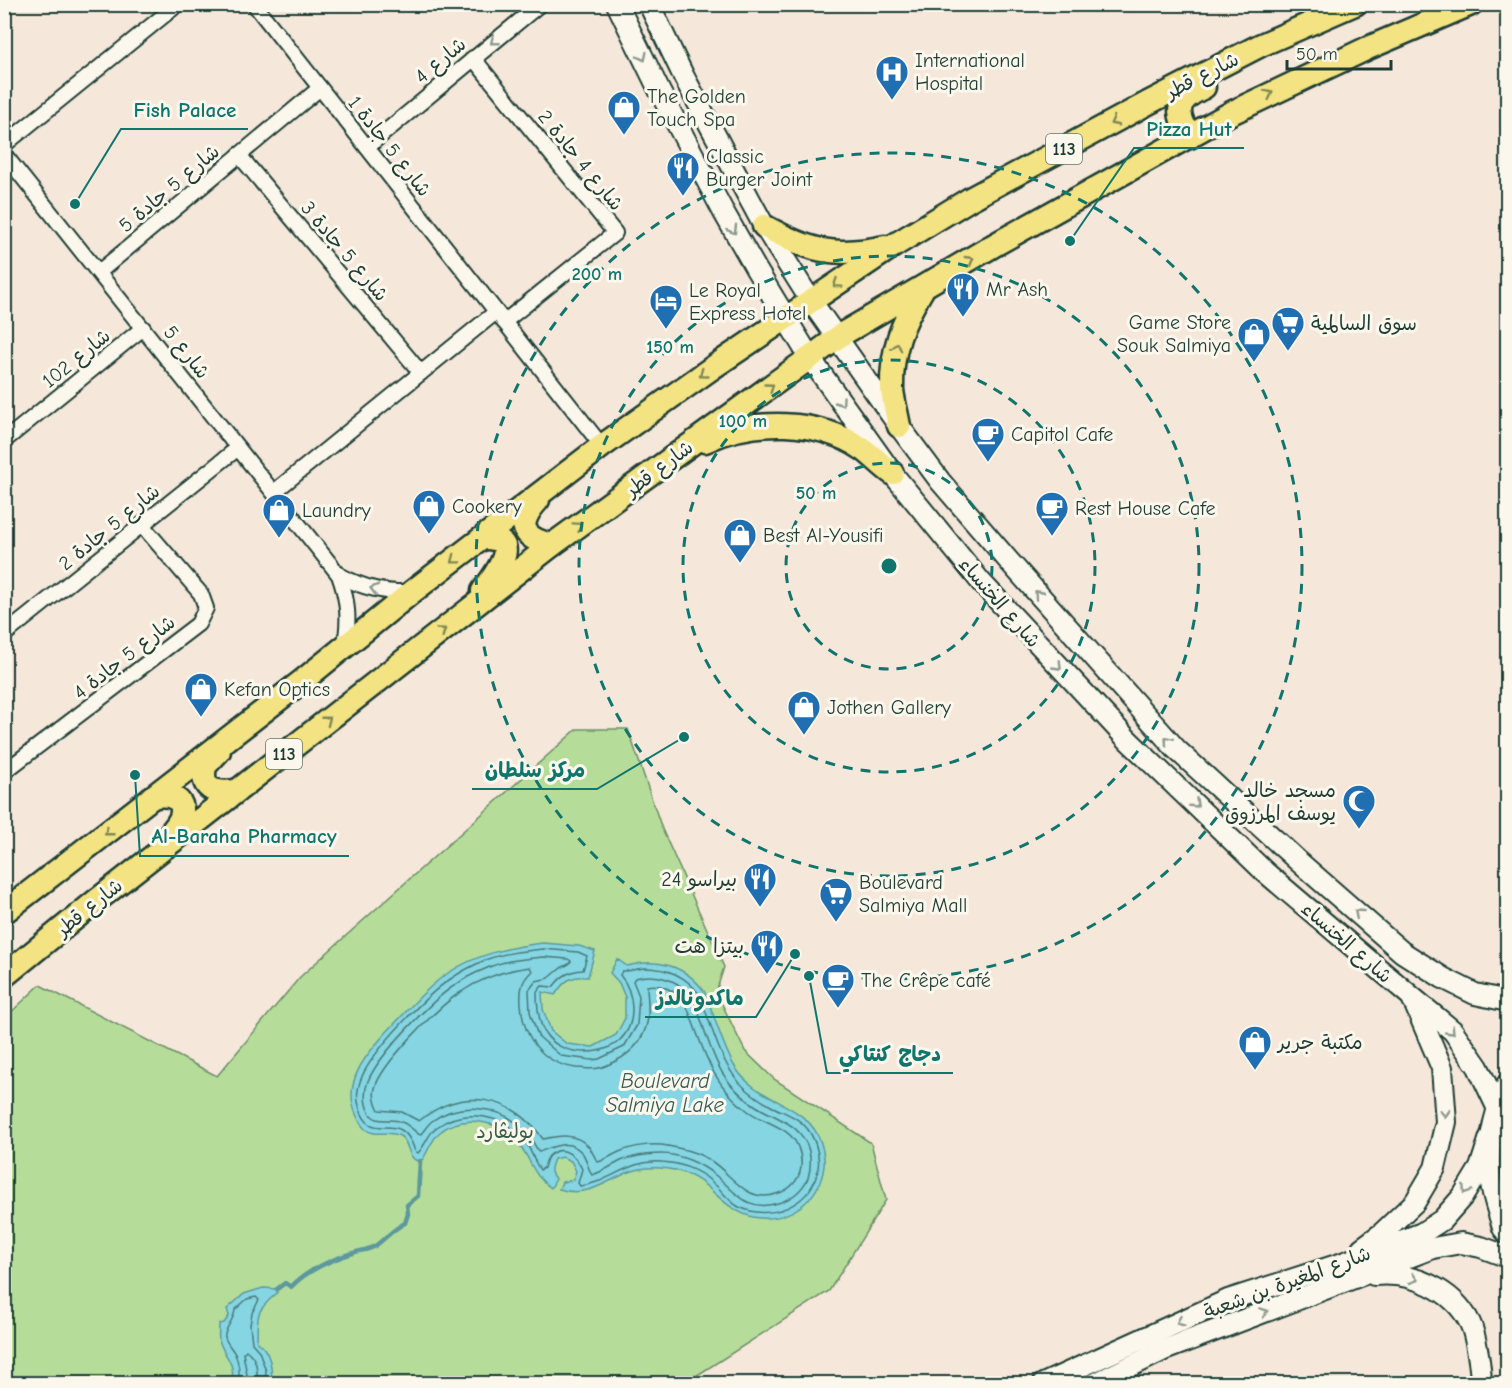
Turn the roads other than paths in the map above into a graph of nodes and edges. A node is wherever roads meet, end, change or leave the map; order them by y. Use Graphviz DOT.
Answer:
graph roads {
  1 [pos="178,4"];
  2 [pos="254,4"];
  3 [pos="540,4"];
  4 [pos="617,4"];
  5 [pos="649,4"];
  6 [pos="1355,4"];
  7 [pos="1471,4"];
  8 [pos="1261,45"];
  9 [pos="473,58"];
  10 [pos="320,88"];
  11 [pos="1190,137"];
  12 [pos="4,145"];
  13 [pos="367,147"];
  14 [pos="4,154"];
  15 [pos="240,155"];
  16 [pos="764,226"];
  17 [pos="893,246"];
  18 [pos="99,272"];
  19 [pos="924,287"];
  20 [pos="811,301"];
  21 [pos="500,317"];
  22 [pos="786,318"];
  23 [pos="143,328"];
  24 [pos="837,339"];
  25 [pos="810,358"];
  26 [pos="421,372"];
  27 [pos="899,426"];
  28 [pos="4,441"];
  29 [pos="602,446"];
  30 [pos="238,448"];
  31 [pos="674,456"];
  32 [pos="892,473"];
  33 [pos="551,486"];
  34 [pos="274,492"];
  35 [pos="142,525"];
  36 [pos="485,538"];
  37 [pos="552,545"];
  38 [pos="339,575"];
  39 [pos="412,592"];
  40 [pos="466,614"];
  41 [pos="4,635"];
  42 [pos="344,648"];
  43 [pos="250,720"];
  44 [pos="4,772"];
  45 [pos="236,791"];
  46 [pos="152,797"];
  47 [pos="148,860"];
  48 [pos="4,912"];
  49 [pos="4,976"];
  50 [pos="1412,997"];
  51 [pos="1508,1001"];
  52 [pos="1508,1083"];
  53 [pos="1497,1107"];
  54 [pos="1490,1137"];
  55 [pos="1508,1234"];
  56 [pos="1508,1257"];
  57 [pos="1340,1264"];
  58 [pos="1357,1277"];
  59 [pos="1043,1383"];
  60 [pos="1094,1383"];
  61 [pos="1481,1383"];
  1 -- 12 [label="street"];
  2 -- 10 [label="street, شارع 5 جادة 1"];
  3 -- 9 [label="street, شارع 4, one-way"];
  4 -- 22 [label="main road, شارع الخنساء, one-way"];
  5 -- 16 [label="main road, شارع الخنساء"];
  6 -- 8 [label="main road, شارع قطر / 113"];
  11 -- 7 [label="main road, شارع قطر / 113, one-way"];
  8 -- 11 [label="main road"];
  8 -- 17 [label="main road, شارع قطر / 113, one-way"];
  9 -- 13 [label="street, شارع 4"];
  9 -- 21 [label="street, شارع 4 جادة 2"];
  10 -- 13 [label="street, شارع 5 جادة 1"];
  10 -- 15 [label="street, شارع 5 جادة 5"];
  19 -- 11 [label="main road, شارع قطر / 113, one-way"];
  13 -- 21 [label="street, شارع 5 جادة 1"];
  14 -- 18 [label="street, شارع 5"];
  15 -- 18 [label="street, شارع 5 جادة 5"];
  15 -- 26 [label="street, شارع 5 جادة 3"];
  16 -- 17 [label="main road"];
  16 -- 20 [label="main road, شارع الخنساء"];
  17 -- 20 [label="main road, شارع قطر / 113, one-way"];
  18 -- 23 [label="street, شارع 5"];
  19 -- 24 [label="main road, شارع قطر / 113"];
  27 -- 19 [label="main road, one-way"];
  20 -- 22 [label="main road, شارع قطر / 113"];
  20 -- 24 [label="main road, شارع الخنساء"];
  21 -- 26 [label="street"];
  21 -- 29 [label="street, شارع 5 جادة 1"];
  22 -- 25 [label="main road, شارع الخنساء"];
  22 -- 29 [label="main road, شارع قطر / 113, one-way"];
  23 -- 28 [label="street, شارع 102"];
  23 -- 30 [label="street, شارع 5"];
  24 -- 25 [label="main road, شارع قطر / 113"];
  24 -- 27 [label="main road, شارع الخنساء"];
  31 -- 25 [label="main road, شارع قطر / 113, one-way"];
  25 -- 32 [label="main road, شارع الخنساء, one-way"];
  26 -- 34 [label="street"];
  51 -- 27 [label="main road, شارع الخنساء, one-way"];
  29 -- 33 [label="main road, شارع قطر / 113"];
  30 -- 34 [label="street, شارع 5"];
  30 -- 35 [label="street, شارع 5 جادة 2"];
  31 -- 32 [label="main road"];
  37 -- 31 [label="main road, شارع قطر / 113, one-way"];
  32 -- 50 [label="main road, شارع الخنساء, one-way"];
  33 -- 36 [label="main road, شارع قطر / 113"];
  33 -- 37 [label="main road"];
  34 -- 38 [label="street, شارع 5"];
  35 -- 41 [label="street, شارع 5 جادة 2"];
  35 -- 44 [label="street, شارع 5 جادة 4"];
  36 -- 39 [label="main road, شارع قطر / 113, one-way"];
  36 -- 40 [label="main road"];
  37 -- 40 [label="main road, شارع قطر / 113"];
  39 -- 38 [label="street, شارع 5, one-way"];
  38 -- 42 [label="street, شارع 5"];
  39 -- 42 [label="main road, شارع قطر / 113"];
  45 -- 40 [label="main road, شارع قطر / 113, one-way"];
  42 -- 43 [label="main road, شارع قطر / 113"];
  43 -- 45 [label="main road"];
  43 -- 46 [label="main road, شارع قطر / 113"];
  45 -- 47 [label="main road, شارع قطر / 113"];
  46 -- 47 [label="main road"];
  46 -- 48 [label="main road, شارع قطر / 113, one-way"];
  47 -- 49 [label="main road, شارع قطر / 113"];
  50 -- 53 [label="main road, شارع الخنساء, one-way"];
  50 -- 57 [label="main road, one-way"];
  52 -- 53 [label="main road"];
  53 -- 54 [label="main road"];
  54 -- 55 [label="main road"];
  54 -- 57 [label="main road, شارع المغيرة بن شعبة, one-way"];
  56 -- 58 [label="main road, شارع المغيرة بن شعبة"];
  57 -- 59 [label="main road, شارع المغيرة بن شعبة, one-way"];
  60 -- 58 [label="main road, شارع المغيرة بن شعبة, one-way"];
  58 -- 61 [label="main road, one-way"];
}
